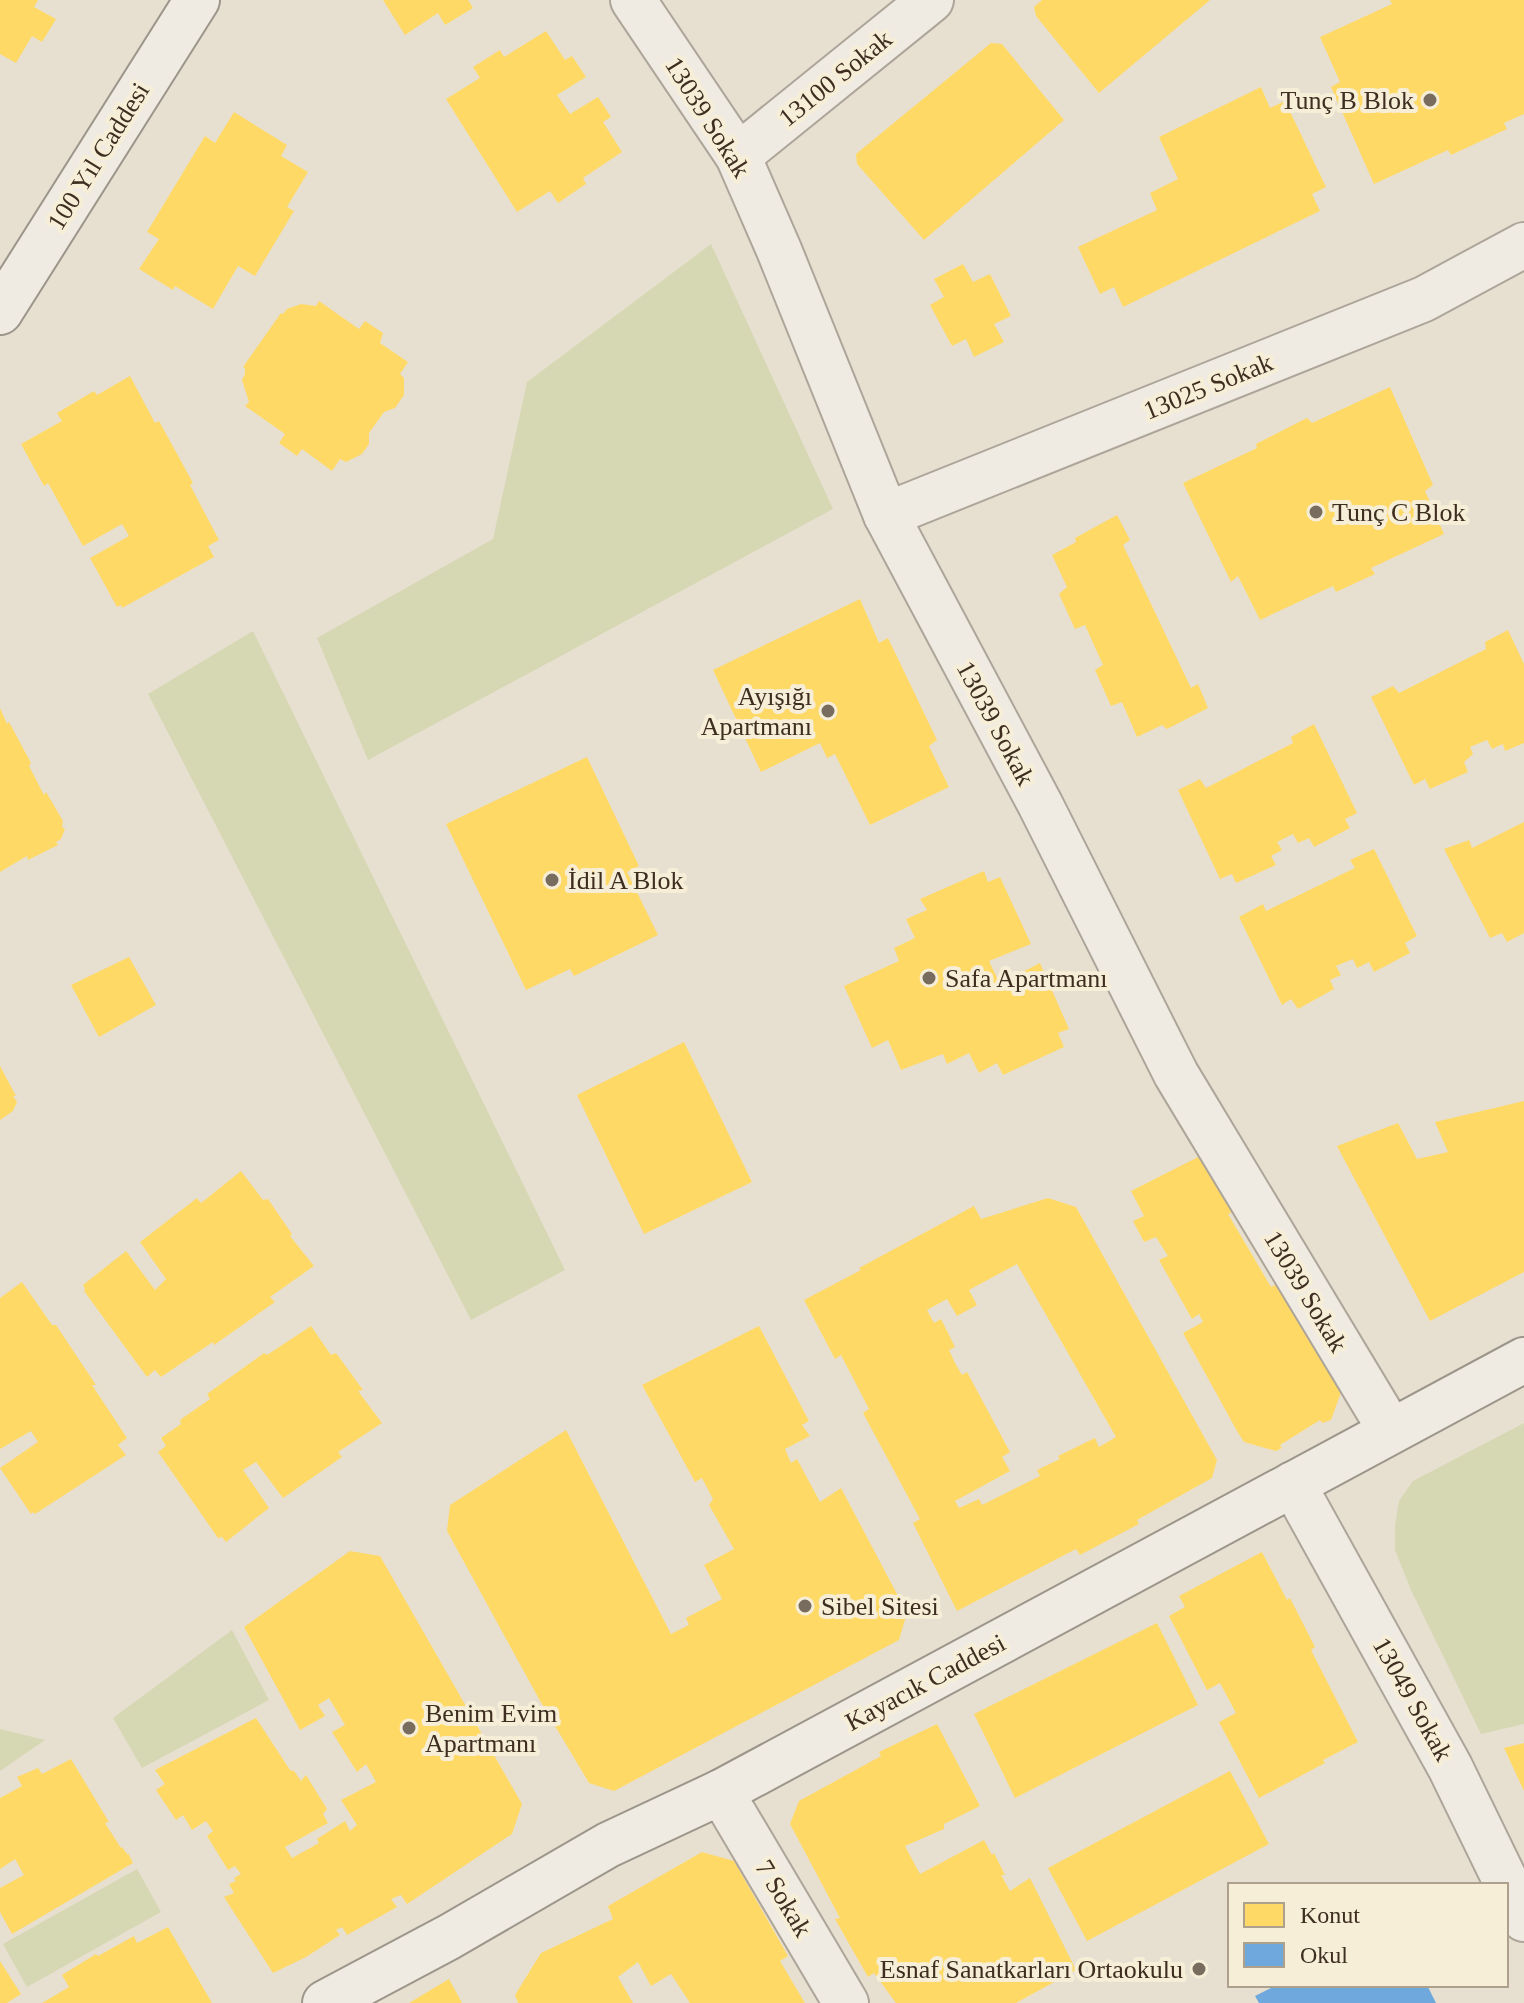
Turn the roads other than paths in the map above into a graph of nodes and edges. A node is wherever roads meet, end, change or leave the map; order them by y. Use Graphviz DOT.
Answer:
graph roads {
  1 [pos="197,0"];
  2 [pos="633,0"];
  3 [pos="931,0"];
  4 [pos="738,156"];
  5 [pos="1524,245"];
  6 [pos="0,312"];
  7 [pos="886,515"];
  8 [pos="1524,1360"];
  9 [pos="1391,1431"];
  10 [pos="1293,1484"];
  11 [pos="721,1792"];
  12 [pos="1506,1883"];
  13 [pos="1508,1886"];
  14 [pos="1524,1919"];
  15 [pos="325,2003"];
  16 [pos="846,2003"];
  1 -- 6 [label="street, 100 Yıl Caddesi"];
  2 -- 4 [label="street, 13039 Sokak"];
  3 -- 4 [label="street, 13100 Sokak"];
  4 -- 7 [label="street, 13039 Sokak"];
  5 -- 7 [label="street, 13025 Sokak"];
  7 -- 9 [label="street, 13039 Sokak"];
  8 -- 9 [label="street, Kayacık Caddesi"];
  9 -- 10 [label="street, Kayacık Caddesi"];
  10 -- 11 [label="street, Kayacık Caddesi"];
  10 -- 12 [label="street, 13049 Sokak"];
  11 -- 15 [label="street, Kayacık Caddesi"];
  11 -- 16 [label="street, 7 Sokak"];
  13 -- 14 [label="street, 13049 Sokak"];
}
